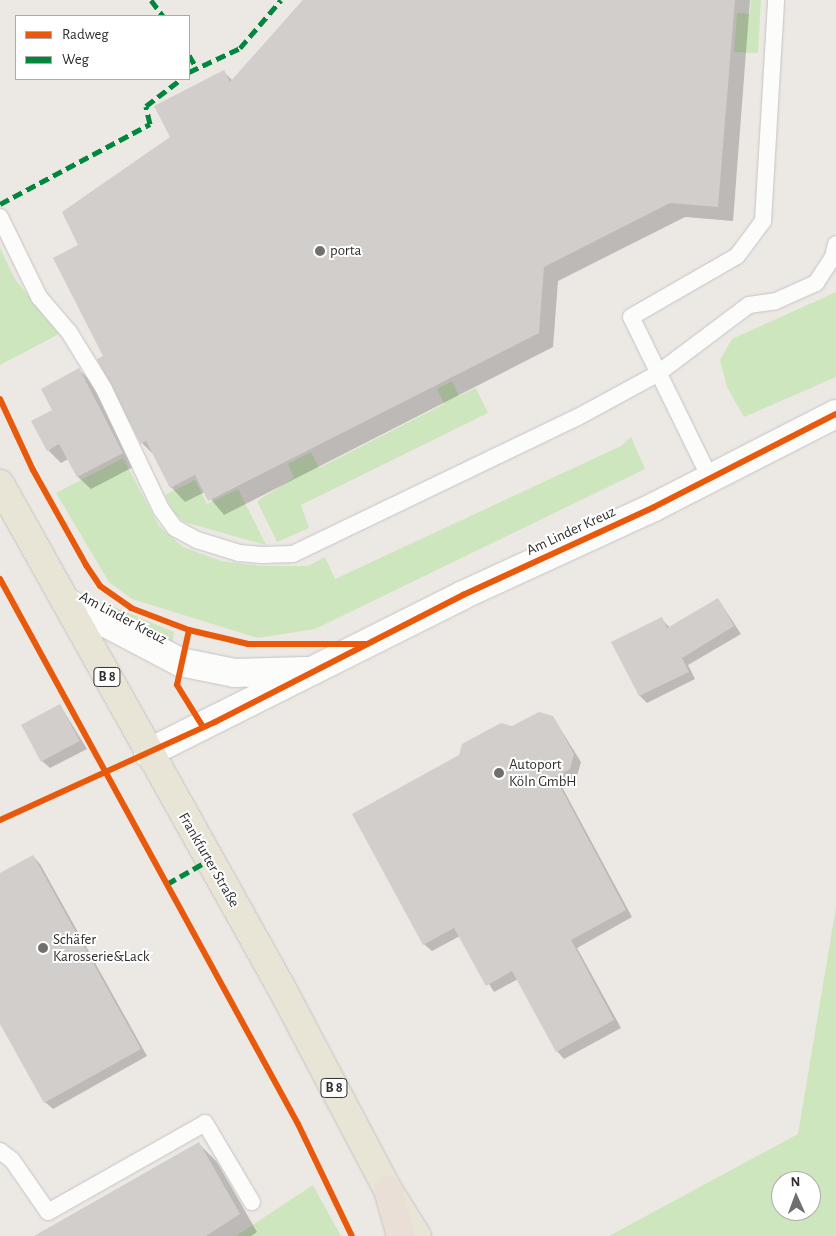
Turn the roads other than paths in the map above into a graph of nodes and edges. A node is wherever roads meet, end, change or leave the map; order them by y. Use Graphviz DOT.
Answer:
graph roads {
  1 [pos="776,0"];
  2 [pos="0,217"];
  3 [pos="836,244"];
  4 [pos="657,374"];
  5 [pos="836,414"];
  6 [pos="710,478"];
  7 [pos="0,484"];
  8 [pos="66,602"];
  9 [pos="316,671"];
  10 [pos="148,753"];
  11 [pos="0,1151"];
  12 [pos="388,1190"];
  13 [pos="252,1202"];
  14 [pos="402,1236"];
  15 [pos="417,1236"];
  1 -- 4 [label="lane"];
  2 -- 4 [label="lane"];
  3 -- 4 [label="lane"];
  4 -- 6 [label="lane"];
  5 -- 6 [label="street, Am Linder Kreuz"];
  6 -- 9 [label="street, Am Linder Kreuz"];
  7 -- 8 [label="main road, Frankfurter Straße / B 8"];
  8 -- 9 [label="street, Am Linder Kreuz"];
  8 -- 10 [label="main road, Frankfurter Straße / B 8"];
  9 -- 10 [label="street, Am Linder Kreuz"];
  10 -- 12 [label="main road, Frankfurter Straße / B 8"];
  11 -- 13 [label="lane"];
  12 -- 14 [label="highway"];
  12 -- 15 [label="main road, Frankfurter Straße / B 8"];
}
